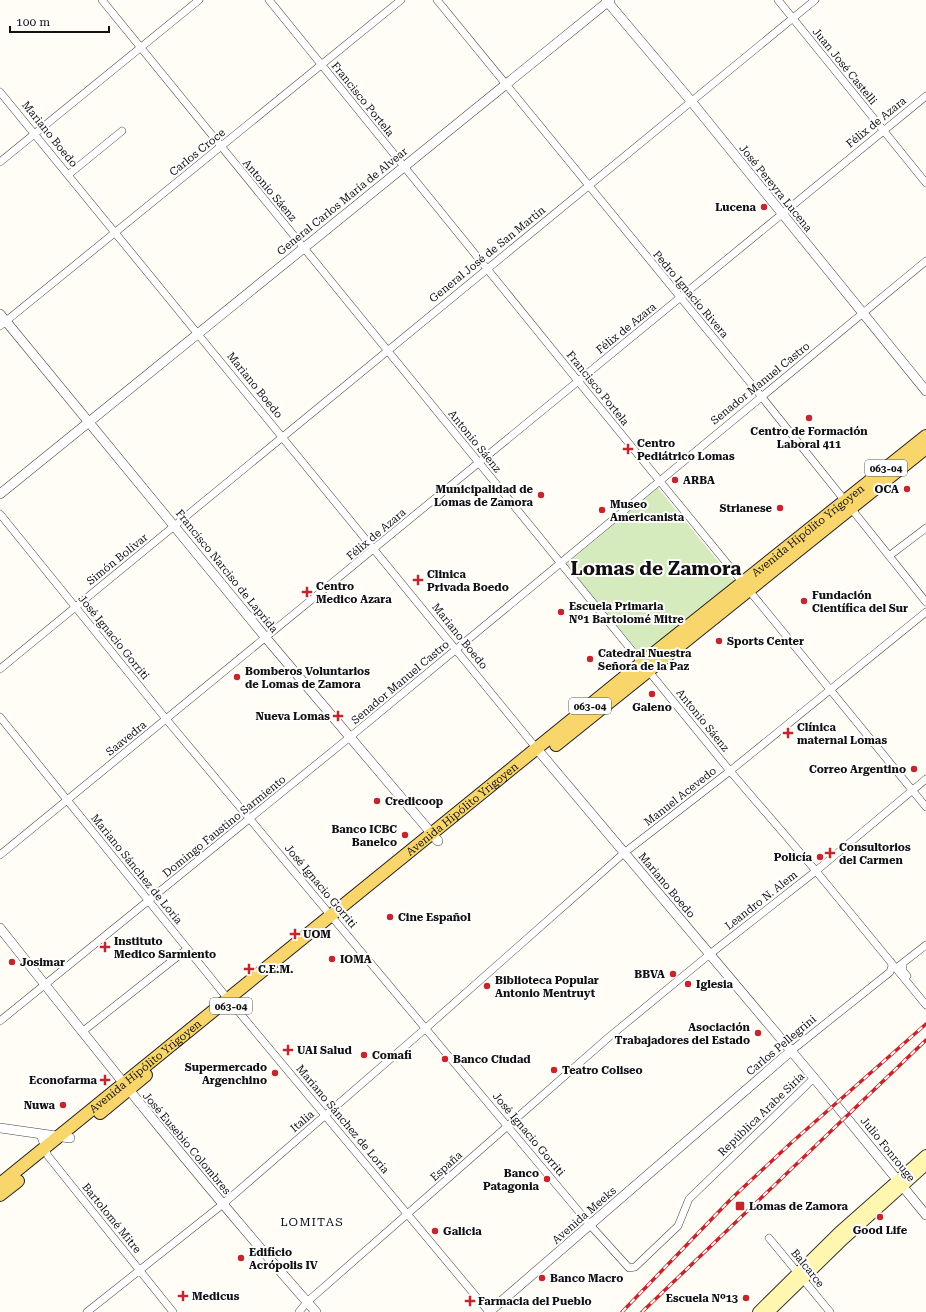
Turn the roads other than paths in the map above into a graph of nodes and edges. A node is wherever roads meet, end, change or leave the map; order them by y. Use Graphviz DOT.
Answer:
graph roads {
  1 [pos="102,0"];
  2 [pos="199,0"];
  3 [pos="269,0"];
  4 [pos="401,0"];
  5 [pos="437,0"];
  6 [pos="778,0"];
  7 [pos="815,0"];
  8 [pos="608,1"];
  9 [pos="793,18"];
  10 [pos="141,48"];
  11 [pos="321,65"];
  12 [pos="506,86"];
  13 [pos="0,92"];
  14 [pos="926,96"];
  15 [pos="691,101"];
  16 [pos="122,131"];
  17 [pos="883,131"];
  18 [pos="34,134"];
  19 [pos="221,147"];
  20 [pos="0,162"];
  21 [pos="404,167"];
  22 [pos="68,175"];
  23 [pos="926,183"];
  24 [pos="588,186"];
  25 [pos="782,214"];
  26 [pos="115,233"];
  27 [pos="304,248"];
  28 [pos="926,261"];
  29 [pos="486,268"];
  30 [pos="680,298"];
  31 [pos="0,314"];
  32 [pos="862,314"];
  33 [pos="3,324"];
  34 [pos="197,334"];
  35 [pos="387,351"];
  36 [pos="578,381"];
  37 [pos="926,391"];
  38 [pos="761,397"];
  39 [pos="89,422"];
  40 [pos="926,436"];
  41 [pos="282,437"];
  42 [pos="926,448"];
  43 [pos="478,463"];
  44 [pos="659,481"];
  45 [pos="0,494"];
  46 [pos="848,505"];
  47 [pos="0,514"];
  48 [pos="174,526"];
  49 [pos="926,528"];
  50 [pos="374,550"];
  51 [pos="889,556"];
  52 [pos="560,563"];
  53 [pos="746,587"];
  54 [pos="926,602"];
  55 [pos="75,607"];
  56 [pos="926,612"];
  57 [pos="266,638"];
  58 [pos="456,650"];
  59 [pos="646,666"];
  60 [pos="0,669"];
  61 [pos="830,690"];
  62 [pos="0,716"];
  63 [pos="166,719"];
  64 [pos="350,737"];
  65 [pos="540,752"];
  66 [pos="730,771"];
  67 [pos="926,779"];
  68 [pos="912,790"];
  69 [pos="67,800"];
  70 [pos="926,807"];
  71 [pos="250,819"];
  72 [pos="435,837"];
  73 [pos="624,853"];
  74 [pos="0,854"];
  75 [pos="816,871"];
  76 [pos="149,901"];
  77 [pos="334,920"];
  78 [pos="0,928"];
  79 [pos="525,941"];
  80 [pos="926,945"];
  81 [pos="187,949"];
  82 [pos="710,954"];
  83 [pos="890,962"];
  84 [pos="903,964"];
  85 [pos="886,976"];
  86 [pos="44,984"];
  87 [pos="926,999"];
  88 [pos="230,1002"];
  89 [pos="926,1005"];
  90 [pos="926,1010"];
  91 [pos="0,1021"];
  92 [pos="426,1028"];
  93 [pos="82,1032"];
  94 [pos="609,1037"];
  95 [pos="791,1051"];
  96 [pos="814,1078"];
  97 [pos="125,1087"];
  98 [pos="326,1116"];
  99 [pos="846,1116"];
  100 [pos="508,1126"];
  101 [pos="0,1128"];
  102 [pos="40,1134"];
  103 [pos="694,1135"];
  104 [pos="65,1137"];
  105 [pos="46,1152"];
  106 [pos="926,1155"];
  107 [pos="926,1165"];
  108 [pos="899,1183"];
  109 [pos="0,1184"];
  110 [pos="0,1195"];
  111 [pos="222,1204"];
  112 [pos="408,1214"];
  113 [pos="926,1216"];
  114 [pos="591,1226"];
  115 [pos="769,1238"];
  116 [pos="629,1268"];
  117 [pos="140,1270"];
  118 [pos="800,1276"];
  119 [pos="307,1302"];
  120 [pos="87,1312"];
  121 [pos="173,1312"];
  122 [pos="299,1312"];
  123 [pos="316,1312"];
  124 [pos="489,1312"];
  125 [pos="758,1312"];
  126 [pos="769,1312"];
  127 [pos="830,1312"];
  1 -- 10 [label="street, Antonio Sáenz"];
  2 -- 10 [label="street"];
  3 -- 11 [label="street, Francisco Portela"];
  4 -- 11 [label="street, Carlos Croce"];
  5 -- 12 [label="street, Pedro Ignacio Rivera"];
  6 -- 9 [label="street, Juan José Castelli"];
  7 -- 9 [label="street, General José de San Martín"];
  8 -- 12 [label="street, General Carlos María de Alvear"];
  8 -- 15 [label="street, José Pereyra Lucena"];
  9 -- 15 [label="street, General José de San Martín"];
  9 -- 17 [label="street, Juan José Castelli"];
  10 -- 18 [label="street"];
  10 -- 19 [label="street, Antonio Sáenz"];
  11 -- 19 [label="street, Carlos Croce"];
  11 -- 21 [label="street, Francisco Portela"];
  12 -- 21 [label="street, General Carlos María de Alvear"];
  12 -- 24 [label="street, Pedro Ignacio Rivera"];
  13 -- 18 [label="street, Mariano Boedo"];
  14 -- 17 [label="street, Félix de Azara"];
  15 -- 24 [label="street, General José de San Martín"];
  15 -- 25 [label="street, José Pereyra Lucena"];
  16 -- 22 [label="street"];
  17 -- 23 [label="street, Juan José Castelli"];
  17 -- 25 [label="street, Félix de Azara"];
  18 -- 20 [label="street"];
  18 -- 22 [label="street, Mariano Boedo"];
  19 -- 26 [label="street, Carlos Croce"];
  19 -- 27 [label="street, Antonio Sáenz"];
  21 -- 27 [label="street, General Carlos María de Alvear"];
  21 -- 29 [label="street, Francisco Portela"];
  22 -- 26 [label="street, Mariano Boedo"];
  24 -- 29 [label="street, General José de San Martín"];
  24 -- 30 [label="street, Pedro Ignacio Rivera"];
  25 -- 30 [label="street, Félix de Azara"];
  25 -- 32 [label="street, José Pereyra Lucena"];
  26 -- 33 [label="street, Carlos Croce"];
  26 -- 34 [label="street, Mariano Boedo"];
  27 -- 34 [label="street, General Carlos María de Alvear"];
  27 -- 35 [label="street, Antonio Sáenz"];
  28 -- 32 [label="street, Senador Manuel Castro"];
  29 -- 35 [label="street, General José de San Martín"];
  29 -- 36 [label="street, Francisco Portela"];
  30 -- 36 [label="street, Félix de Azara"];
  30 -- 38 [label="street, Pedro Ignacio Rivera"];
  31 -- 33 [label="street, Francisco Narciso de Laprida"];
  32 -- 37 [label="street, José Pereyra Lucena"];
  32 -- 38 [label="street, Senador Manuel Castro"];
  33 -- 39 [label="street, Francisco Narciso de Laprida"];
  34 -- 39 [label="street, General Carlos María de Alvear"];
  34 -- 41 [label="street, Mariano Boedo"];
  35 -- 41 [label="street, General José de San Martín"];
  35 -- 43 [label="street, Antonio Sáenz"];
  36 -- 43 [label="street, Félix de Azara"];
  36 -- 44 [label="street, Francisco Portela"];
  38 -- 44 [label="street, Senador Manuel Castro"];
  38 -- 46 [label="street, Pedro Ignacio Rivera"];
  39 -- 45 [label="street, General Carlos María de Alvear"];
  39 -- 48 [label="street, Francisco Narciso de Laprida"];
  40 -- 46 [label="main road, Avenida Hipólito Yrigoyen / 063-04"];
  41 -- 48 [label="street, General José de San Martín"];
  41 -- 50 [label="street, Mariano Boedo"];
  42 -- 46 [label="main road, Avenida Hipólito Yrigoyen / 063-04"];
  43 -- 50 [label="street, Félix de Azara"];
  43 -- 52 [label="street, Antonio Sáenz"];
  44 -- 52 [label="street, Senador Manuel Castro"];
  44 -- 53 [label="street, Francisco Portela"];
  46 -- 51 [label="street, Pedro Ignacio Rivera"];
  46 -- 53 [label="main road, Avenida Hipólito Yrigoyen / 063-04"];
  47 -- 55 [label="street, José Ignacio Gorriti"];
  48 -- 55 [label="street, Simón Bolívar"];
  48 -- 57 [label="street, Francisco Narciso de Laprida"];
  49 -- 51 [label="street"];
  50 -- 57 [label="street, Félix de Azara"];
  50 -- 58 [label="street, Mariano Boedo"];
  51 -- 54 [label="street, Pedro Ignacio Rivera"];
  52 -- 58 [label="street, Senador Manuel Castro"];
  52 -- 59 [label="street, Antonio Sáenz"];
  53 -- 59 [label="main road, Avenida Hipólito Yrigoyen / 063-04"];
  53 -- 61 [label="street, Francisco Portela"];
  55 -- 60 [label="street, Simón Bolívar"];
  55 -- 63 [label="street, José Ignacio Gorriti"];
  56 -- 61 [label="street, Manuel Acevedo"];
  57 -- 63 [label="street, Saavedra"];
  57 -- 64 [label="street, Francisco Narciso de Laprida"];
  58 -- 64 [label="street, Senador Manuel Castro"];
  58 -- 65 [label="street, Mariano Boedo"];
  59 -- 65 [label="main road, Avenida Hipólito Yrigoyen / 063-04"];
  59 -- 66 [label="street, Antonio Sáenz"];
  61 -- 66 [label="street, Manuel Acevedo"];
  61 -- 68 [label="street, Francisco Portela"];
  62 -- 69 [label="street, Mariano Sánchez de Loria"];
  63 -- 69 [label="street, Saavedra"];
  63 -- 71 [label="street, José Ignacio Gorriti"];
  64 -- 71 [label="street, Domingo Faustino Sarmiento"];
  64 -- 72 [label="street, Francisco Narciso de Laprida"];
  65 -- 72 [label="main road, Avenida Hipólito Yrigoyen / 063-04"];
  65 -- 73 [label="street, Mariano Boedo"];
  66 -- 73 [label="street, Manuel Acevedo"];
  66 -- 75 [label="street, Antonio Sáenz"];
  67 -- 68 [label="street, Leandro N. Alem"];
  68 -- 70 [label="street, Francisco Portela"];
  68 -- 75 [label="street, Leandro N. Alem"];
  69 -- 74 [label="street, Saavedra"];
  69 -- 76 [label="street, Mariano Sánchez de Loria"];
  71 -- 76 [label="street, Domingo Faustino Sarmiento"];
  71 -- 77 [label="street, José Ignacio Gorriti"];
  72 -- 77 [label="main road, Avenida Hipólito Yrigoyen / 063-04"];
  73 -- 79 [label="street, Manuel Acevedo"];
  73 -- 82 [label="street, Mariano Boedo"];
  75 -- 82 [label="street, Leandro N. Alem"];
  75 -- 83 [label="street, Antonio Sáenz"];
  76 -- 81 [label="street, Mariano Sánchez de Loria"];
  76 -- 86 [label="street, Domingo Faustino Sarmiento"];
  77 -- 88 [label="main road, Avenida Hipólito Yrigoyen / 063-04"];
  77 -- 92 [label="street, José Ignacio Gorriti"];
  78 -- 86 [label="street, José Eusebio Colombres"];
  79 -- 92 [label="street, Italia"];
  80 -- 84 [label="street"];
  81 -- 88 [label="street, Mariano Sánchez de Loria"];
  81 -- 93 [label="street"];
  82 -- 94 [label="street, Leandro N. Alem"];
  82 -- 95 [label="street, Mariano Boedo"];
  83 -- 84 [label="street"];
  83 -- 85 [label="street"];
  83 -- 89 [label="street, Antonio Sáenz"];
  84 -- 87 [label="street"];
  85 -- 90 [label="street"];
  85 -- 95 [label="street, Carlos Pellegrini"];
  86 -- 91 [label="street, Domingo Faustino Sarmiento"];
  86 -- 93 [label="street, José Eusebio Colombres"];
  88 -- 97 [label="main road, Avenida Hipólito Yrigoyen / 063-04"];
  88 -- 98 [label="street, Mariano Sánchez de Loria"];
  92 -- 98 [label="street, Italia"];
  92 -- 100 [label="street, José Ignacio Gorriti"];
  93 -- 97 [label="street, José Eusebio Colombres"];
  94 -- 100 [label="street, España"];
  95 -- 96 [label="street, Mariano Boedo"];
  95 -- 103 [label="street, Carlos Pellegrini"];
  96 -- 99 [label="street, Mariano Boedo"];
  96 -- 116 [label="street, República Arabe Siria"];
  97 -- 104 [label="main road, Avenida Hipólito Yrigoyen / 063-04"];
  97 -- 111 [label="street, José Eusebio Colombres"];
  98 -- 111 [label="street, Italia"];
  98 -- 112 [label="street, Mariano Sánchez de Loria"];
  99 -- 108 [label="street, Julio Fonrouge"];
  100 -- 112 [label="street, España"];
  100 -- 114 [label="street, José Ignacio Gorriti"];
  101 -- 102 [label="street"];
  102 -- 104 [label="street"];
  102 -- 105 [label="street, Bartolomé Mitre"];
  103 -- 114 [label="street, Avenida Meeks"];
  104 -- 105 [label="main road, Avenida Hipólito Yrigoyen / 063-04"];
  105 -- 109 [label="main road, Avenida Hipólito Yrigoyen / 063-04"];
  105 -- 110 [label="main road, Avenida Hipólito Yrigoyen / 063-04"];
  105 -- 117 [label="street, Bartolomé Mitre"];
  106 -- 108 [label="main road"];
  107 -- 108 [label="main road"];
  108 -- 113 [label="street, Julio Fonrouge"];
  108 -- 118 [label="main road"];
  111 -- 117 [label="street, Italia"];
  111 -- 119 [label="street, José Eusebio Colombres"];
  112 -- 119 [label="street, España"];
  112 -- 124 [label="street, Mariano Sánchez de Loria"];
  114 -- 116 [label="street, José Ignacio Gorriti"];
  114 -- 124 [label="street, Avenida Meeks"];
  115 -- 118 [label="street, Balcarce"];
  117 -- 120 [label="street, Italia"];
  117 -- 121 [label="street, Bartolomé Mitre"];
  118 -- 125 [label="main road"];
  118 -- 126 [label="main road"];
  118 -- 127 [label="street, Balcarce"];
  119 -- 122 [label="street, España"];
  119 -- 123 [label="street, José Eusebio Colombres"];
}
